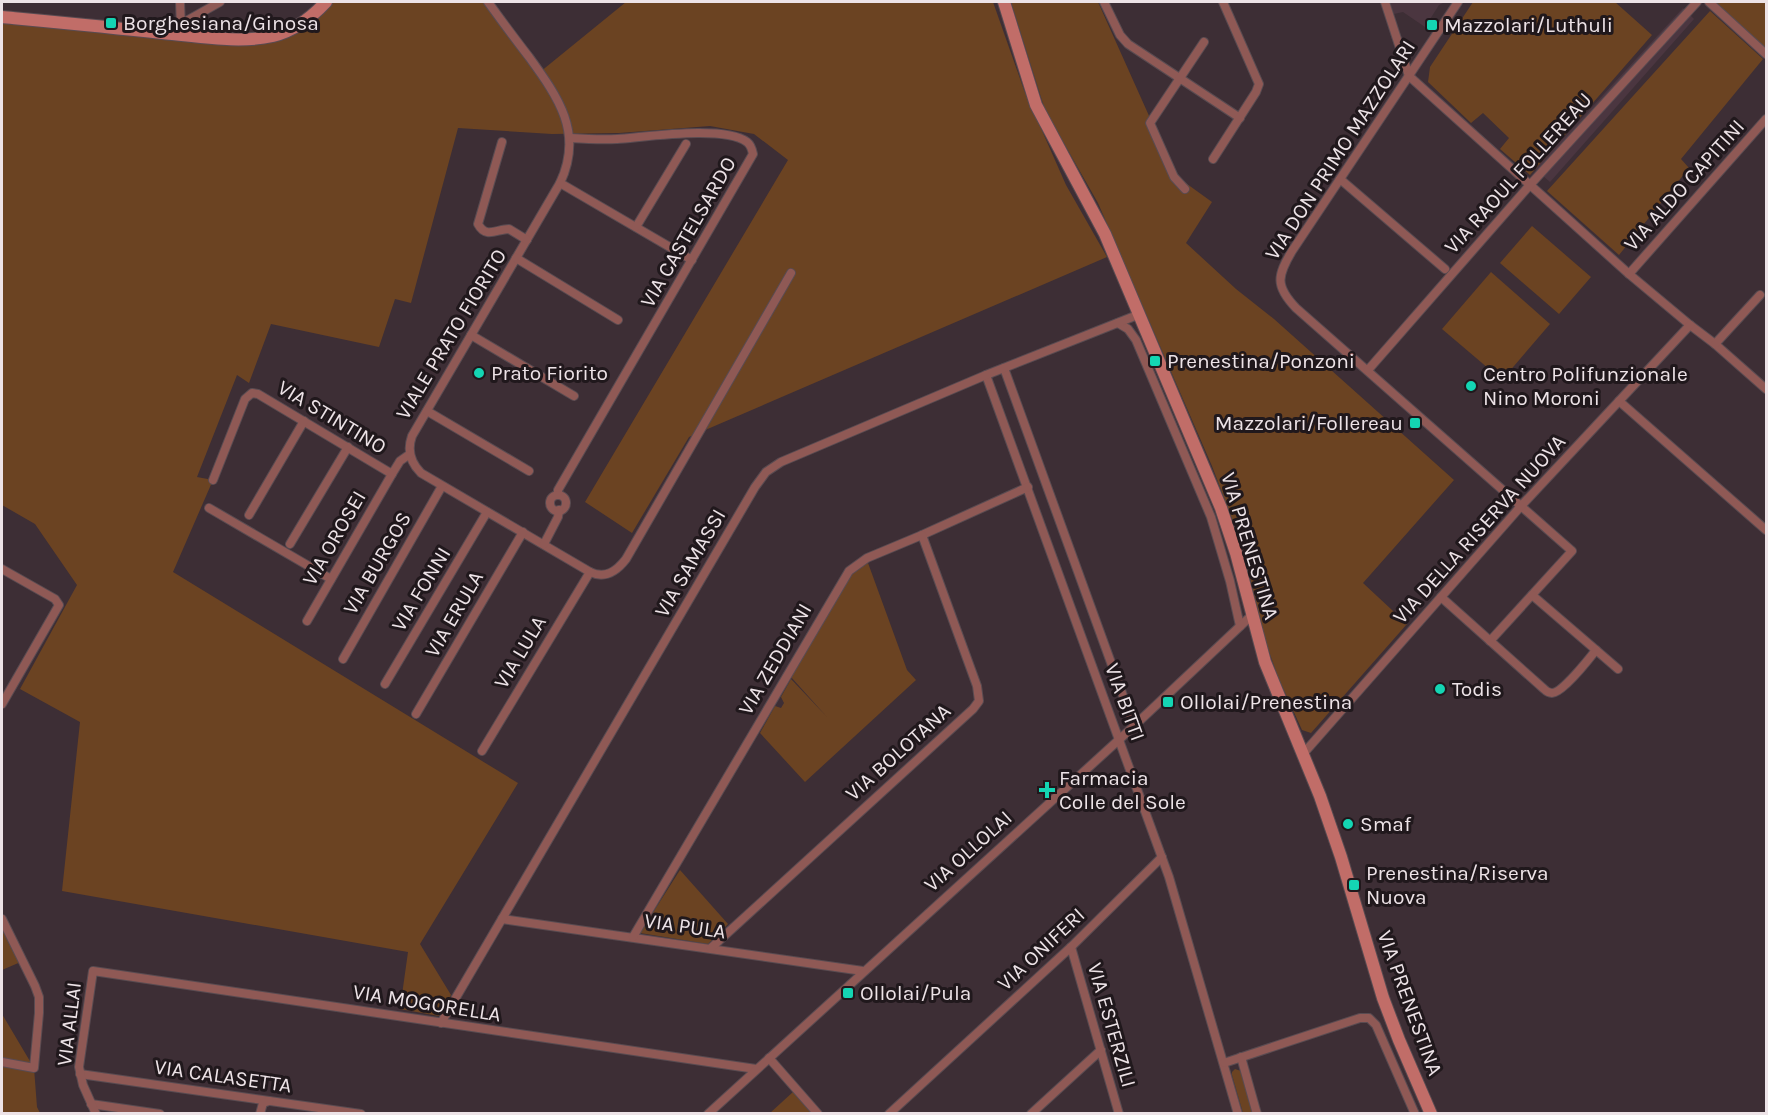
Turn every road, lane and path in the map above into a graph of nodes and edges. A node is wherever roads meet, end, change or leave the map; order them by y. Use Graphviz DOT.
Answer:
graph roads {
  1 [pos="180,2"];
  2 [pos="220,2"];
  3 [pos="326,2"];
  4 [pos="488,2"];
  5 [pos="1004,2"];
  6 [pos="1104,2"];
  7 [pos="1223,2"];
  8 [pos="1386,2"];
  9 [pos="1458,2"];
  10 [pos="1697,2"];
  11 [pos="1708,2"];
  12 [pos="2,16"];
  13 [pos="181,29"];
  14 [pos="1204,42"];
  15 [pos="1767,54"];
  16 [pos="1409,75"];
  17 [pos="1179,78"];
  18 [pos="1240,118"];
  19 [pos="1767,119"];
  20 [pos="570,138"];
  21 [pos="502,142"];
  22 [pos="686,144"];
  23 [pos="1213,159"];
  24 [pos="1340,179"];
  25 [pos="560,183"];
  26 [pos="1529,186"];
  27 [pos="1185,189"];
  28 [pos="636,227"];
  29 [pos="527,240"];
  30 [pos="516,258"];
  31 [pos="692,260"];
  32 [pos="1445,269"];
  33 [pos="791,273"];
  34 [pos="1629,274"];
  35 [pos="1760,295"];
  36 [pos="1140,314"];
  37 [pos="618,320"];
  38 [pos="1119,323"];
  39 [pos="1690,325"];
  40 [pos="471,335"];
  41 [pos="1715,344"];
  42 [pos="1004,368"];
  43 [pos="1368,370"];
  44 [pos="986,375"];
  45 [pos="1765,384"];
  46 [pos="574,396"];
  47 [pos="1619,401"];
  48 [pos="427,411"];
  49 [pos="304,422"];
  50 [pos="348,447"];
  51 [pos="410,454"];
  52 [pos="529,471"];
  53 [pos="392,474"];
  54 [pos="213,480"];
  55 [pos="442,486"];
  56 [pos="1028,487"];
  57 [pos="1521,506"];
  58 [pos="209,508"];
  59 [pos="487,512"];
  60 [pos="249,515"];
  61 [pos="1767,530"];
  62 [pos="523,532"];
  63 [pos="922,535"];
  64 [pos="290,544"];
  65 [pos="544,544"];
  66 [pos="2,569"];
  67 [pos="590,572"];
  68 [pos="331,579"];
  69 [pos="1532,595"];
  70 [pos="1441,597"];
  71 [pos="1252,615"];
  72 [pos="307,621"];
  73 [pos="1240,626"];
  74 [pos="1490,641"];
  75 [pos="1596,650"];
  76 [pos="343,659"];
  77 [pos="1618,669"];
  78 [pos="385,684"];
  79 [pos="2,704"];
  80 [pos="416,714"];
  81 [pos="1134,726"];
  82 [pos="1119,739"];
  83 [pos="482,751"];
  84 [pos="1303,754"];
  85 [pos="1162,857"];
  86 [pos="2,919"];
  87 [pos="502,919"];
  88 [pos="633,937"];
  89 [pos="1071,947"];
  90 [pos="711,948"];
  91 [pos="93,971"];
  92 [pos="863,971"];
  93 [pos="441,1023"];
  94 [pos="1101,1050"];
  95 [pos="1241,1057"];
  96 [pos="770,1058"];
  97 [pos="2,1062"];
  98 [pos="1224,1063"];
  99 [pos="756,1069"];
  100 [pos="80,1074"];
  101 [pos="268,1101"];
  102 [pos="91,1104"];
  103 [pos="96,1113"];
  104 [pos="160,1113"];
  105 [pos="260,1113"];
  106 [pos="361,1113"];
  107 [pos="708,1113"];
  108 [pos="818,1113"];
  109 [pos="889,1113"];
  110 [pos="1031,1113"];
  111 [pos="1119,1113"];
  112 [pos="1238,1113"];
  113 [pos="1257,1113"];
  114 [pos="1415,1113"];
  115 [pos="1431,1113"];
  1 -- 13 [label="street"];
  2 -- 13 [label="street"];
  3 -- 13 [label="main road"];
  4 -- 20 [label="street, VIALE PRATO FIORITO"];
  5 -- 36 [label="main road, VIA PRENESTINA"];
  6 -- 17 [label="street"];
  7 -- 18 [label="street"];
  8 -- 16 [label="street"];
  9 -- 16 [label="street, VIA DON PRIMO MAZZOLARI"];
  10 -- 26 [label="street, VIA RAOUL FOLLEREAU"];
  11 -- 15 [label="street"];
  12 -- 13 [label="main road"];
  14 -- 17 [label="street"];
  16 -- 24 [label="street, VIA DON PRIMO MAZZOLARI"];
  16 -- 26 [label="street"];
  17 -- 18 [label="street"];
  17 -- 27 [label="street"];
  18 -- 23 [label="street"];
  19 -- 34 [label="street, VIA ALDO CAPITINI"];
  20 -- 25 [label="street, VIALE PRATO FIORITO"];
  20 -- 31 [label="street, VIA CASTELSARDO"];
  21 -- 29 [label="street"];
  22 -- 28 [label="street"];
  24 -- 32 [label="street"];
  24 -- 43 [label="street, VIA DON PRIMO MAZZOLARI"];
  25 -- 28 [label="street"];
  25 -- 29 [label="street, VIALE PRATO FIORITO"];
  26 -- 34 [label="street"];
  26 -- 43 [label="street, VIA RAOUL FOLLEREAU"];
  28 -- 31 [label="street"];
  29 -- 30 [label="street, VIALE PRATO FIORITO"];
  30 -- 37 [label="street"];
  30 -- 40 [label="street, VIALE PRATO FIORITO"];
  31 -- 65 [label="street, VIA CASTELSARDO"];
  33 -- 67 [label="street"];
  34 -- 39 [label="street"];
  35 -- 41 [label="street"];
  36 -- 38 [label="street, VIA SAMASSI"];
  36 -- 71 [label="main road, VIA PRENESTINA"];
  38 -- 42 [label="street, VIA SAMASSI"];
  38 -- 73 [label="street"];
  39 -- 41 [label="street"];
  39 -- 47 [label="street, VIA DELLA RISERVA NUOVA"];
  40 -- 46 [label="street"];
  40 -- 48 [label="street, VIALE PRATO FIORITO"];
  41 -- 45 [label="street"];
  42 -- 44 [label="street, VIA SAMASSI"];
  42 -- 81 [label="street, VIA BITTI"];
  43 -- 57 [label="street, VIA DON PRIMO MAZZOLARI"];
  44 -- 56 [label="street, VIA BITTI"];
  44 -- 87 [label="street, VIA SAMASSI"];
  47 -- 57 [label="street, VIA DELLA RISERVA NUOVA"];
  47 -- 61 [label="street"];
  48 -- 51 [label="street, VIALE PRATO FIORITO"];
  48 -- 52 [label="street"];
  49 -- 50 [label="street, VIA STINTINO"];
  49 -- 54 [label="street, VIA STINTINO"];
  49 -- 60 [label="street"];
  50 -- 53 [label="street, VIA STINTINO"];
  50 -- 64 [label="street"];
  51 -- 53 [label="street, VIA STINTINO"];
  51 -- 55 [label="street, VIALE PRATO FIORITO"];
  53 -- 68 [label="street, VIA OROSEI"];
  55 -- 59 [label="street, VIALE PRATO FIORITO"];
  55 -- 76 [label="street, VIA BURGOS"];
  56 -- 63 [label="street, VIA ZEDDIANI"];
  56 -- 82 [label="street, VIA BITTI"];
  57 -- 69 [label="street, VIA DON PRIMO MAZZOLARI"];
  57 -- 70 [label="street, VIA DELLA RISERVA NUOVA"];
  58 -- 68 [label="street"];
  59 -- 62 [label="street, VIALE PRATO FIORITO"];
  59 -- 78 [label="street, VIA FONNI"];
  62 -- 65 [label="street, VIALE PRATO FIORITO"];
  62 -- 80 [label="street, VIA ERULA"];
  63 -- 88 [label="street, VIA ZEDDIANI"];
  63 -- 90 [label="street, VIA BOLOTANA"];
  65 -- 67 [label="street, VIALE PRATO FIORITO"];
  66 -- 79 [label="street"];
  67 -- 83 [label="street, VIA LULA"];
  68 -- 72 [label="street, VIA OROSEI"];
  69 -- 74 [label="street"];
  69 -- 75 [label="street"];
  70 -- 74 [label="street"];
  70 -- 84 [label="street, VIA DELLA RISERVA NUOVA"];
  71 -- 73 [label="street, VIA OLLOLAI"];
  71 -- 84 [label="main road, VIA PRENESTINA"];
  73 -- 81 [label="street, VIA OLLOLAI"];
  74 -- 75 [label="street"];
  75 -- 77 [label="street"];
  81 -- 82 [label="street, VIA OLLOLAI"];
  82 -- 85 [label="street, VIA BITTI"];
  82 -- 92 [label="street, VIA OLLOLAI"];
  84 -- 115 [label="main road, VIA PRENESTINA"];
  85 -- 89 [label="street, VIA ONIFERI"];
  85 -- 98 [label="street, VIA BITTI"];
  86 -- 97 [label="street"];
  87 -- 88 [label="street, VIA PULA"];
  87 -- 93 [label="street, VIA SAMASSI"];
  88 -- 90 [label="street, VIA PULA"];
  89 -- 94 [label="street, VIA ESTERZILI"];
  89 -- 109 [label="street, VIA ONIFERI"];
  90 -- 92 [label="street, VIA PULA"];
  91 -- 93 [label="street, VIA MOGORELLA"];
  91 -- 100 [label="street, VIA ALLAI"];
  92 -- 96 [label="street, VIA OLLOLAI"];
  93 -- 99 [label="street, VIA MOGORELLA"];
  94 -- 110 [label="street"];
  94 -- 111 [label="street, VIA ESTERZILI"];
  95 -- 98 [label="street"];
  95 -- 113 [label="street"];
  95 -- 114 [label="street"];
  96 -- 99 [label="street, VIA OLLOLAI"];
  96 -- 108 [label="street"];
  98 -- 112 [label="street, VIA BITTI"];
  99 -- 107 [label="street, VIA OLLOLAI"];
  100 -- 101 [label="street, VIA CALASETTA"];
  100 -- 102 [label="street, VIA ALLAI"];
  101 -- 105 [label="street"];
  101 -- 106 [label="street, VIA CALASETTA"];
  102 -- 103 [label="street, VIA ALLAI"];
  102 -- 104 [label="street"];
}
